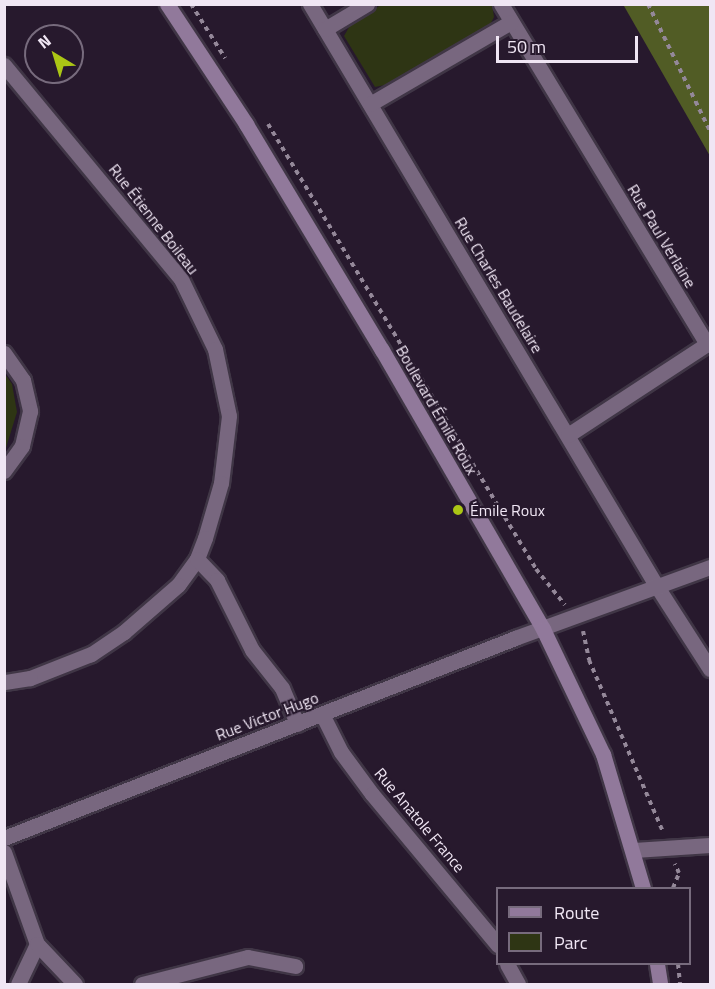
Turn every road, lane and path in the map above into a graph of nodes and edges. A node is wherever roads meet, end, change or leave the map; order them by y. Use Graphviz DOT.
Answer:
graph roads {
  1 [pos="167,4"];
  2 [pos="310,4"];
  3 [pos="367,4"];
  4 [pos="501,4"];
  5 [pos="648,4"];
  6 [pos="511,22"];
  7 [pos="325,29"];
  8 [pos="4,65"];
  9 [pos="370,104"];
  10 [pos="711,131"];
  11 [pos="709,341"];
  12 [pos="4,353"];
  13 [pos="568,435"];
  14 [pos="4,471"];
  15 [pos="197,559"];
  16 [pos="711,567"];
  17 [pos="656,585"];
  18 [pos="543,629"];
  19 [pos="711,669"];
  20 [pos="4,682"];
  21 [pos="322,714"];
  22 [pos="297,724"];
  23 [pos="4,838"];
  24 [pos="711,845"];
  25 [pos="634,850"];
  26 [pos="4,852"];
  27 [pos="643,887"];
  28 [pos="496,943"];
  29 [pos="37,944"];
  30 [pos="508,965"];
  31 [pos="657,965"];
  32 [pos="678,965"];
  33 [pos="296,966"];
  34 [pos="18,984"];
  35 [pos="75,984"];
  36 [pos="142,984"];
  37 [pos="518,984"];
  38 [pos="660,984"];
  39 [pos="680,984"];
  1 -- 18 [label="main road, Boulevard Émile Roux"];
  2 -- 7 [label="street, Rue Charles Baudelaire"];
  3 -- 7 [label="street"];
  4 -- 6 [label="street, Rue Paul Verlaine"];
  5 -- 10 [label="path"];
  6 -- 9 [label="street"];
  6 -- 11 [label="street, Rue Paul Verlaine"];
  7 -- 9 [label="street, Rue Charles Baudelaire"];
  8 -- 15 [label="street, Rue Étienne Boileau"];
  9 -- 13 [label="street, Rue Charles Baudelaire"];
  11 -- 13 [label="street, Rue Paul Verlaine"];
  12 -- 14 [label="street"];
  13 -- 17 [label="street, Rue Charles Baudelaire"];
  15 -- 20 [label="street, Rue Étienne Boileau"];
  15 -- 22 [label="street"];
  16 -- 17 [label="street"];
  17 -- 18 [label="street"];
  17 -- 19 [label="street, Rue Charles Baudelaire"];
  18 -- 21 [label="street, Rue Victor Hugo"];
  18 -- 25 [label="main road, Boulevard Émile Roux"];
  21 -- 22 [label="street, Rue Victor Hugo"];
  21 -- 28 [label="street, Rue Anatole France"];
  22 -- 23 [label="street, Rue Victor Hugo"];
  24 -- 25 [label="street"];
  25 -- 27 [label="main road, Boulevard Émile Roux"];
  26 -- 29 [label="street"];
  29 -- 34 [label="street"];
  29 -- 35 [label="street"];
  30 -- 37 [label="street"];
  31 -- 38 [label="main road"];
  32 -- 39 [label="path"];
  33 -- 36 [label="street"];
}
